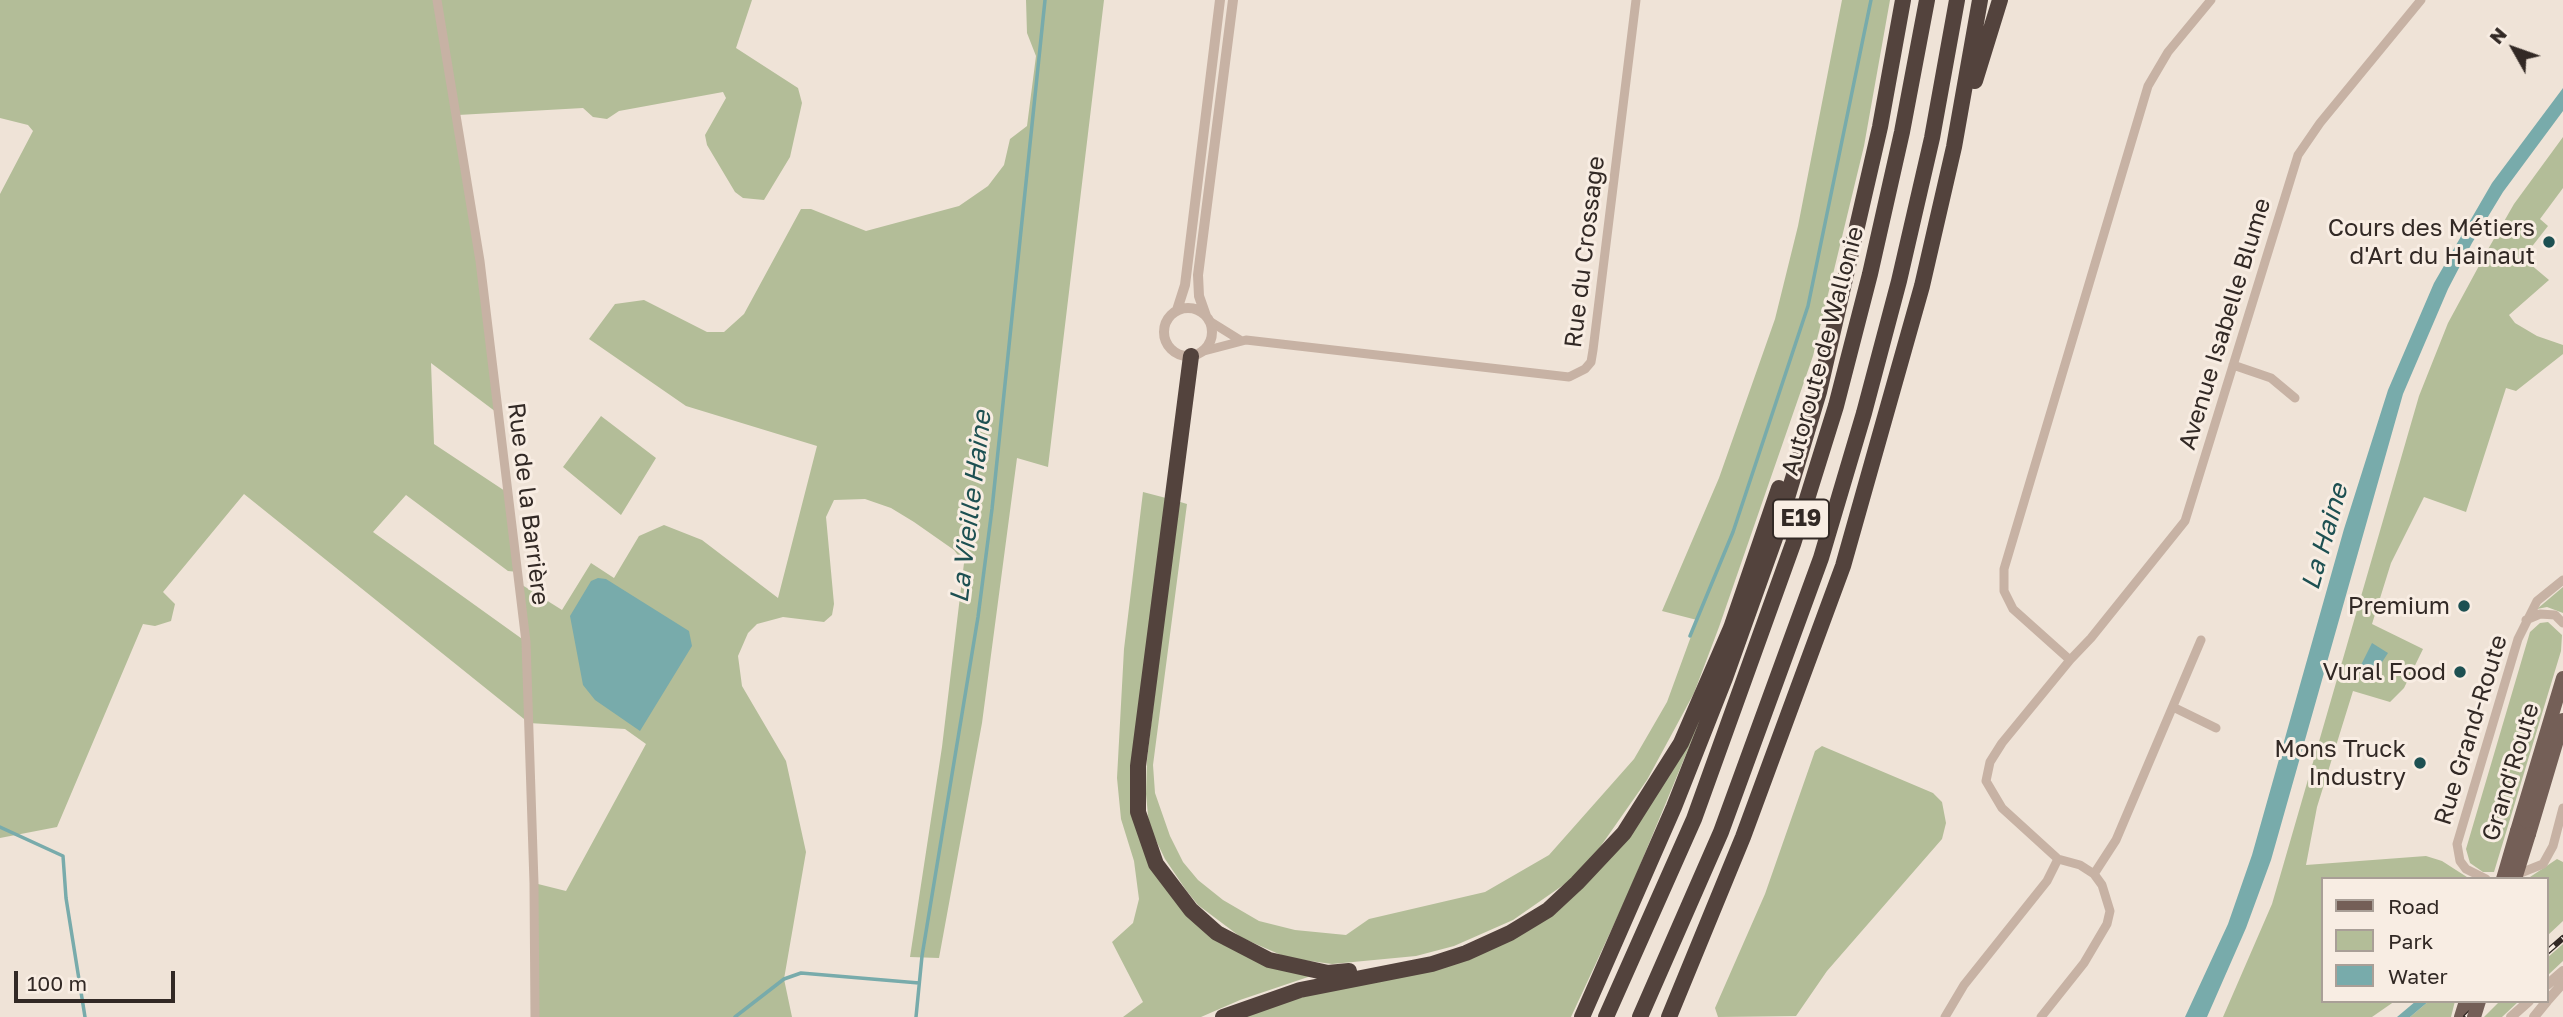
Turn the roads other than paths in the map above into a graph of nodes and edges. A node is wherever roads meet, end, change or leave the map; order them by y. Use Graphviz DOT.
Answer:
graph roads {
  1 [pos="437,0"];
  2 [pos="1220,0"];
  3 [pos="1233,0"];
  4 [pos="1636,0"];
  5 [pos="1903,0"];
  6 [pos="1927,0"];
  7 [pos="1957,0"];
  8 [pos="1980,0"];
  9 [pos="2000,0"];
  10 [pos="2211,0"];
  11 [pos="2421,0"];
  12 [pos="1954,147"];
  13 [pos="1177,310"];
  14 [pos="1208,319"];
  15 [pos="1240,340"];
  16 [pos="1827,351"];
  17 [pos="1198,354"];
  18 [pos="2233,365"];
  19 [pos="2295,398"];
  20 [pos="2563,580"];
  21 [pos="2526,620"];
  22 [pos="2563,622"];
  23 [pos="2201,640"];
  24 [pos="2070,660"];
  25 [pos="2563,678"];
  26 [pos="2173,707"];
  27 [pos="2563,720"];
  28 [pos="2216,727"];
  29 [pos="2563,808"];
  30 [pos="2523,833"];
  31 [pos="2058,859"];
  32 [pos="2094,874"];
  33 [pos="2482,877"];
  34 [pos="2502,877"];
  35 [pos="2509,877"];
  36 [pos="2515,877"];
  37 [pos="1688,968"];
  38 [pos="1399,970"];
  39 [pos="2563,971"];
  40 [pos="2549,983"];
  41 [pos="2563,983"];
  42 [pos="2549,999"];
  43 [pos="2527,1003"];
  44 [pos="2545,1003"];
  45 [pos="534,1017"];
  46 [pos="1223,1017"];
  47 [pos="1582,1017"];
  48 [pos="1606,1017"];
  49 [pos="1640,1017"];
  50 [pos="1661,1017"];
  51 [pos="1669,1017"];
  52 [pos="1945,1017"];
  53 [pos="2041,1017"];
  54 [pos="2511,1017"];
  55 [pos="2534,1017"];
  1 -- 45 [label="street, Rue de la Barrière"];
  2 -- 13 [label="street"];
  3 -- 14 [label="street"];
  4 -- 15 [label="street, Rue du Crossage"];
  5 -- 16 [label="highway"];
  6 -- 48 [label="highway, Autoroute de Wallonie / E19"];
  7 -- 49 [label="highway, E19"];
  8 -- 12 [label="highway"];
  9 -- 12 [label="highway"];
  10 -- 24 [label="street"];
  11 -- 18 [label="street, Avenue Isabelle Blume"];
  12 -- 37 [label="highway"];
  13 -- 14 [label="street"];
  13 -- 17 [label="street"];
  14 -- 15 [label="street"];
  14 -- 17 [label="street"];
  15 -- 17 [label="street"];
  16 -- 38 [label="highway"];
  16 -- 47 [label="highway"];
  17 -- 38 [label="highway"];
  18 -- 19 [label="street"];
  18 -- 24 [label="street, Avenue Isabelle Blume"];
  20 -- 21 [label="street"];
  21 -- 22 [label="street, Rue Grand-Route"];
  21 -- 33 [label="street, Rue Grand-Route"];
  23 -- 26 [label="street"];
  24 -- 31 [label="street, Avenue Isabelle Blume"];
  25 -- 30 [label="main road, Grand'Route"];
  26 -- 28 [label="street"];
  26 -- 32 [label="street"];
  27 -- 30 [label="main road, Grand'Route"];
  29 -- 35 [label="street"];
  30 -- 34 [label="main road, Grand'Route, bridge"];
  30 -- 36 [label="main road, Grand'Route, bridge"];
  31 -- 32 [label="street, Avenue Isabelle Blume"];
  31 -- 52 [label="street"];
  32 -- 53 [label="street"];
  37 -- 50 [label="highway"];
  37 -- 51 [label="highway"];
  38 -- 46 [label="highway"];
  39 -- 40 [label="street"];
  41 -- 42 [label="street"];
  43 -- 54 [label="street"];
  44 -- 55 [label="street"];
}
